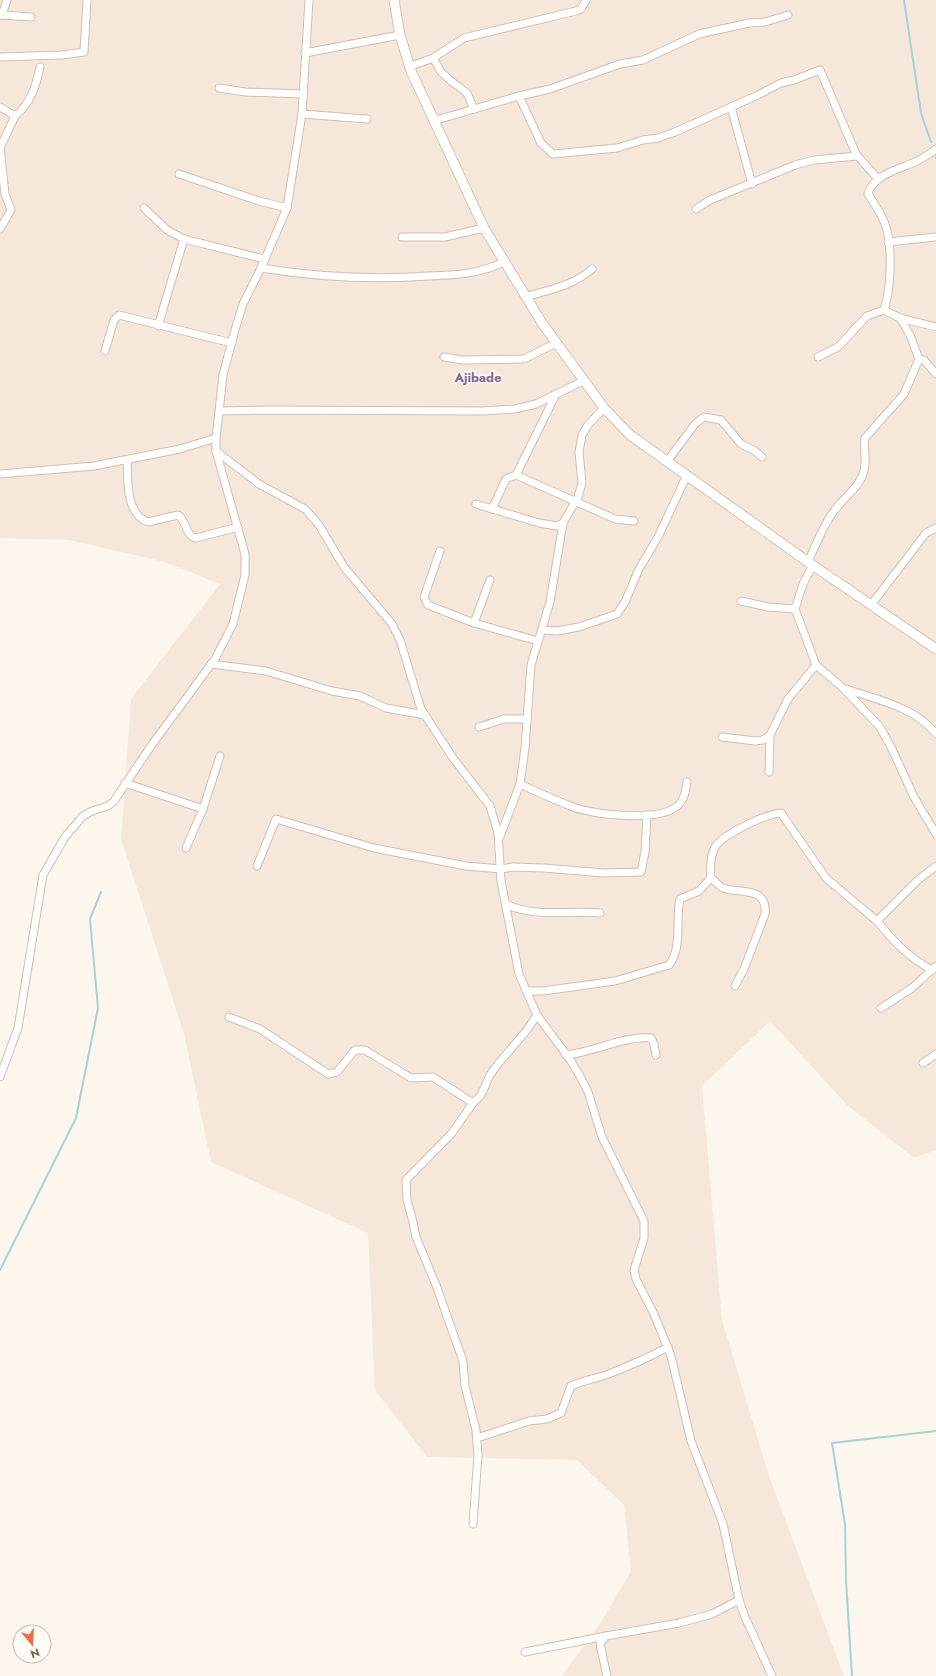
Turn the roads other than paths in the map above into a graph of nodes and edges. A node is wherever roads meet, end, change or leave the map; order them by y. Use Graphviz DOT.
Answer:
graph roads {
  1 [pos="7,0"];
  2 [pos="87,0"];
  3 [pos="309,0"];
  4 [pos="394,0"];
  5 [pos="586,0"];
  6 [pos="1,15"];
  7 [pos="788,15"];
  8 [pos="31,17"];
  9 [pos="400,35"];
  10 [pos="304,53"];
  11 [pos="0,56"];
  12 [pos="433,58"];
  13 [pos="409,66"];
  14 [pos="40,67"];
  15 [pos="219,88"];
  16 [pos="303,94"];
  17 [pos="519,96"];
  18 [pos="0,107"];
  19 [pos="731,107"];
  20 [pos="474,109"];
  21 [pos="302,114"];
  22 [pos="15,116"];
  23 [pos="367,119"];
  24 [pos="433,121"];
  25 [pos="0,148"];
  26 [pos="936,149"];
  27 [pos="857,156"];
  28 [pos="179,174"];
  29 [pos="878,179"];
  30 [pos="752,184"];
  31 [pos="144,208"];
  32 [pos="287,208"];
  33 [pos="696,209"];
  34 [pos="484,228"];
  35 [pos="0,229"];
  36 [pos="402,237"];
  37 [pos="936,237"];
  38 [pos="184,239"];
  39 [pos="888,242"];
  40 [pos="264,259"];
  41 [pos="504,262"];
  42 [pos="261,268"];
  43 [pos="592,270"];
  44 [pos="524,298"];
  45 [pos="884,310"];
  46 [pos="900,318"];
  47 [pos="158,326"];
  48 [pos="936,327"];
  49 [pos="232,343"];
  50 [pos="556,343"];
  51 [pos="105,351"];
  52 [pos="818,357"];
  53 [pos="444,358"];
  54 [pos="918,359"];
  55 [pos="936,374"];
  56 [pos="583,382"];
  57 [pos="555,396"];
  58 [pos="604,408"];
  59 [pos="220,411"];
  60 [pos="216,438"];
  61 [pos="216,451"];
  62 [pos="762,457"];
  63 [pos="127,460"];
  64 [pos="668,460"];
  65 [pos="0,474"];
  66 [pos="516,475"];
  67 [pos="687,475"];
  68 [pos="576,501"];
  69 [pos="476,504"];
  70 [pos="492,509"];
  71 [pos="634,521"];
  72 [pos="564,523"];
  73 [pos="238,527"];
  74 [pos="936,528"];
  75 [pos="440,551"];
  76 [pos="811,563"];
  77 [pos="490,580"];
  78 [pos="741,601"];
  79 [pos="871,605"];
  80 [pos="795,609"];
  81 [pos="474,623"];
  82 [pos="542,630"];
  83 [pos="538,642"];
  84 [pos="936,649"];
  85 [pos="211,664"];
  86 [pos="816,665"];
  87 [pos="843,688"];
  88 [pos="425,715"];
  89 [pos="527,719"];
  90 [pos="479,727"];
  91 [pos="936,734"];
  92 [pos="770,735"];
  93 [pos="722,737"];
  94 [pos="220,756"];
  95 [pos="769,772"];
  96 [pos="687,782"];
  97 [pos="125,783"];
  98 [pos="520,784"];
  99 [pos="203,810"];
  100 [pos="647,815"];
  101 [pos="936,834"];
  102 [pos="499,840"];
  103 [pos="186,848"];
  104 [pos="257,866"];
  105 [pos="936,866"];
  106 [pos="501,869"];
  107 [pos="711,878"];
  108 [pos="506,904"];
  109 [pos="600,913"];
  110 [pos="877,921"];
  111 [pos="934,968"];
  112 [pos="735,986"];
  113 [pos="526,991"];
  114 [pos="881,1008"];
  115 [pos="536,1015"];
  116 [pos="229,1017"];
  117 [pos="936,1054"];
  118 [pos="566,1055"];
  119 [pos="656,1055"];
  120 [pos="923,1063"];
  121 [pos="0,1077"];
  122 [pos="473,1104"];
  123 [pos="668,1347"];
  124 [pos="477,1438"];
  125 [pos="473,1524"];
  126 [pos="739,1600"];
  127 [pos="606,1636"];
  128 [pos="525,1652"];
  129 [pos="607,1676"];
  130 [pos="772,1676"];
  1 -- 6 [label="street"];
  2 -- 11 [label="street"];
  3 -- 10 [label="street"];
  4 -- 9 [label="main road"];
  5 -- 12 [label="street"];
  6 -- 8 [label="street"];
  7 -- 17 [label="street"];
  9 -- 10 [label="street"];
  9 -- 13 [label="main road"];
  10 -- 16 [label="street"];
  12 -- 13 [label="street"];
  12 -- 20 [label="street"];
  13 -- 24 [label="main road"];
  14 -- 22 [label="street"];
  15 -- 16 [label="street"];
  16 -- 21 [label="street"];
  17 -- 19 [label="street"];
  17 -- 20 [label="street"];
  18 -- 22 [label="street"];
  19 -- 27 [label="street"];
  19 -- 30 [label="street"];
  20 -- 24 [label="street"];
  21 -- 23 [label="street"];
  21 -- 32 [label="street"];
  22 -- 25 [label="street"];
  24 -- 34 [label="main road"];
  25 -- 35 [label="street"];
  26 -- 29 [label="street"];
  27 -- 29 [label="street"];
  27 -- 30 [label="street"];
  28 -- 32 [label="street"];
  29 -- 39 [label="street"];
  30 -- 33 [label="street"];
  31 -- 38 [label="street"];
  32 -- 40 [label="street"];
  34 -- 36 [label="street"];
  34 -- 41 [label="main road"];
  37 -- 39 [label="street"];
  38 -- 40 [label="street"];
  38 -- 47 [label="street"];
  39 -- 45 [label="street"];
  40 -- 42 [label="street"];
  41 -- 42 [label="street"];
  41 -- 44 [label="main road"];
  42 -- 49 [label="street"];
  43 -- 44 [label="street"];
  44 -- 50 [label="main road"];
  45 -- 46 [label="street"];
  45 -- 52 [label="street"];
  46 -- 48 [label="street"];
  46 -- 54 [label="street"];
  47 -- 49 [label="street"];
  47 -- 51 [label="street"];
  49 -- 59 [label="street"];
  50 -- 53 [label="street"];
  50 -- 56 [label="main road"];
  54 -- 55 [label="street"];
  54 -- 76 [label="street"];
  56 -- 57 [label="street"];
  56 -- 58 [label="main road"];
  57 -- 59 [label="street"];
  57 -- 66 [label="street"];
  58 -- 64 [label="main road"];
  58 -- 68 [label="street"];
  59 -- 60 [label="street"];
  60 -- 61 [label="street"];
  60 -- 63 [label="street"];
  61 -- 73 [label="street"];
  61 -- 88 [label="street"];
  62 -- 64 [label="street"];
  63 -- 65 [label="street"];
  63 -- 73 [label="street"];
  64 -- 67 [label="main road"];
  66 -- 68 [label="street"];
  66 -- 70 [label="street"];
  67 -- 76 [label="main road"];
  67 -- 82 [label="street"];
  68 -- 71 [label="street"];
  68 -- 72 [label="street"];
  69 -- 70 [label="street"];
  70 -- 72 [label="street"];
  72 -- 82 [label="street"];
  73 -- 85 [label="street"];
  74 -- 79 [label="street"];
  75 -- 81 [label="street"];
  76 -- 79 [label="main road"];
  76 -- 80 [label="street"];
  77 -- 81 [label="street"];
  78 -- 80 [label="street"];
  79 -- 84 [label="main road"];
  80 -- 86 [label="street"];
  81 -- 83 [label="street"];
  82 -- 83 [label="street"];
  83 -- 89 [label="street"];
  85 -- 88 [label="street"];
  85 -- 97 [label="street"];
  86 -- 87 [label="street"];
  86 -- 92 [label="street"];
  87 -- 91 [label="street"];
  87 -- 101 [label="street"];
  88 -- 102 [label="street"];
  89 -- 90 [label="street"];
  89 -- 98 [label="street"];
  92 -- 93 [label="street"];
  92 -- 95 [label="street"];
  94 -- 99 [label="street"];
  96 -- 100 [label="street"];
  97 -- 99 [label="street"];
  97 -- 121 [label="street"];
  98 -- 100 [label="street"];
  98 -- 102 [label="street"];
  99 -- 103 [label="street"];
  100 -- 106 [label="street"];
  102 -- 106 [label="street"];
  104 -- 106 [label="street"];
  105 -- 110 [label="street"];
  106 -- 108 [label="street"];
  107 -- 110 [label="street"];
  107 -- 112 [label="street"];
  107 -- 113 [label="street"];
  108 -- 109 [label="street"];
  108 -- 113 [label="street"];
  110 -- 111 [label="street"];
  111 -- 114 [label="street"];
  113 -- 115 [label="street"];
  115 -- 118 [label="street"];
  115 -- 122 [label="street"];
  116 -- 122 [label="street"];
  117 -- 120 [label="street"];
  118 -- 119 [label="street"];
  118 -- 123 [label="street"];
  122 -- 124 [label="street"];
  123 -- 124 [label="street"];
  123 -- 126 [label="street"];
  124 -- 125 [label="street"];
  126 -- 127 [label="street"];
  126 -- 130 [label="street"];
  127 -- 128 [label="street"];
  127 -- 129 [label="street"];
}
